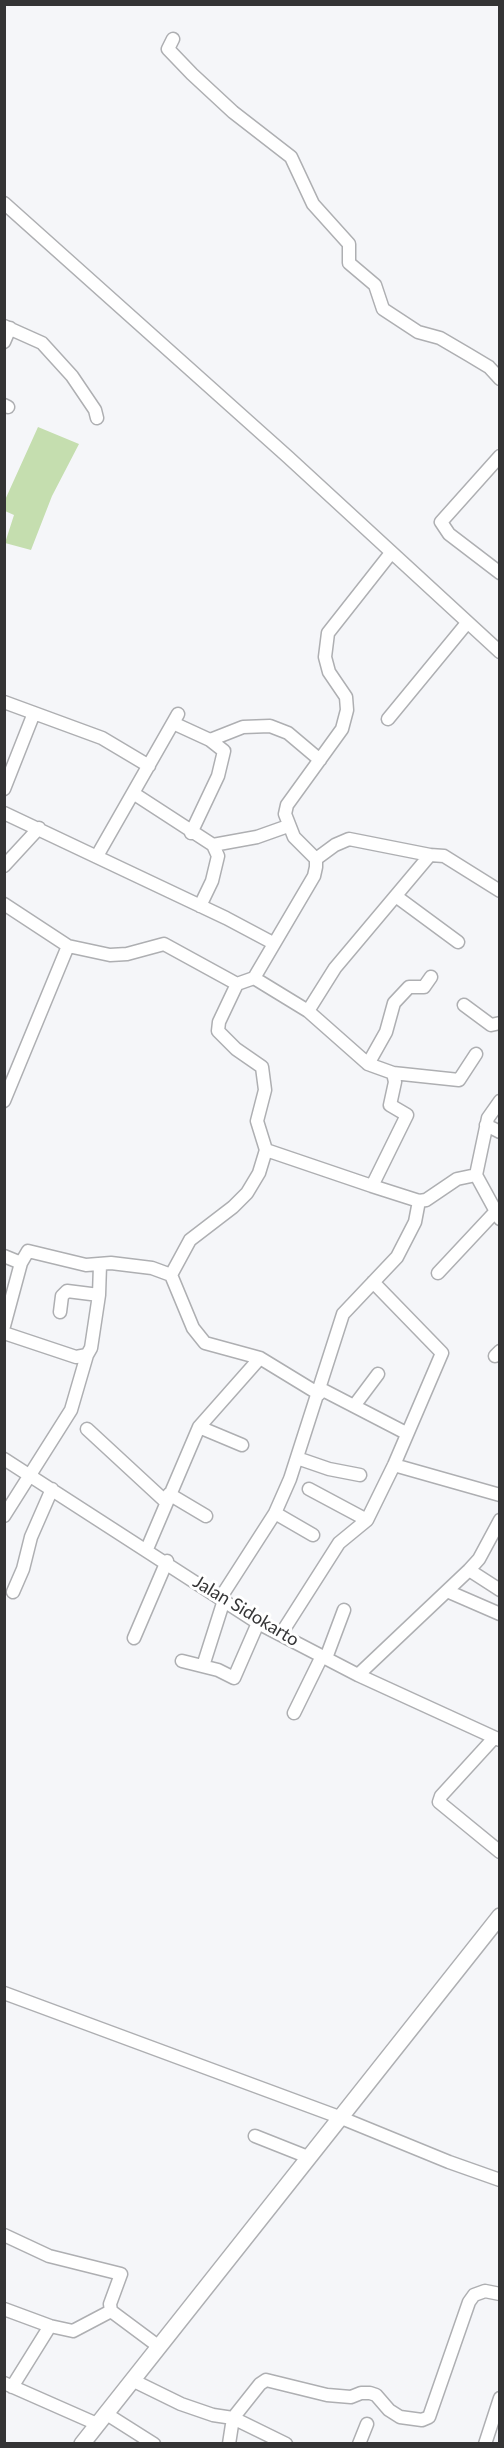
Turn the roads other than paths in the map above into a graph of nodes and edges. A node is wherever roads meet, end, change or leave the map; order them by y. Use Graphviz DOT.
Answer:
graph roads {
  1 [pos="173,39"];
  2 [pos="4,203"];
  3 [pos="7,327"];
  4 [pos="4,342"];
  5 [pos="500,379"];
  6 [pos="97,418"];
  7 [pos="500,456"];
  8 [pos="391,553"];
  9 [pos="500,573"];
  10 [pos="467,623"];
  11 [pos="500,652"];
  12 [pos="4,702"];
  13 [pos="34,713"];
  14 [pos="388,719"];
  15 [pos="210,740"];
  16 [pos="320,760"];
  17 [pos="149,766"];
  18 [pos="4,789"];
  19 [pos="133,793"];
  20 [pos="4,813"];
  21 [pos="288,826"];
  22 [pos="39,828"];
  23 [pos="191,832"];
  24 [pos="213,845"];
  25 [pos="430,855"];
  26 [pos="97,856"];
  27 [pos="316,859"];
  28 [pos="4,866"];
  29 [pos="500,891"];
  30 [pos="397,897"];
  31 [pos="4,904"];
  32 [pos="200,906"];
  33 [pos="458,942"];
  34 [pos="273,943"];
  35 [pos="68,946"];
  36 [pos="430,977"];
  37 [pos="254,978"];
  38 [pos="237,984"];
  39 [pos="464,1005"];
  40 [pos="308,1011"];
  41 [pos="500,1023"];
  42 [pos="476,1054"];
  43 [pos="368,1064"];
  44 [pos="393,1073"];
  45 [pos="4,1101"];
  46 [pos="500,1101"];
  47 [pos="486,1125"];
  48 [pos="500,1132"];
  49 [pos="266,1150"];
  50 [pos="476,1176"];
  51 [pos="372,1186"];
  52 [pos="419,1201"];
  53 [pos="498,1215"];
  54 [pos="4,1256"];
  55 [pos="21,1263"];
  56 [pos="100,1264"];
  57 [pos="438,1273"];
  58 [pos="171,1275"];
  59 [pos="373,1282"];
  60 [pos="99,1295"];
  61 [pos="60,1312"];
  62 [pos="4,1326"];
  63 [pos="4,1333"];
  64 [pos="87,1355"];
  65 [pos="260,1358"];
  66 [pos="378,1374"];
  67 [pos="320,1391"];
  68 [pos="354,1406"];
  69 [pos="199,1427"];
  70 [pos="87,1429"];
  71 [pos="406,1433"];
  72 [pos="242,1445"];
  73 [pos="297,1458"];
  74 [pos="4,1459"];
  75 [pos="394,1465"];
  76 [pos="29,1474"];
  77 [pos="360,1475"];
  78 [pos="309,1488"];
  79 [pos="52,1489"];
  80 [pos="500,1495"];
  81 [pos="168,1498"];
  82 [pos="275,1513"];
  83 [pos="4,1516"];
  84 [pos="206,1516"];
  85 [pos="500,1520"];
  86 [pos="367,1521"];
  87 [pos="313,1535"];
  88 [pos="495,1539"];
  89 [pos="147,1549"];
  90 [pos="166,1561"];
  91 [pos="469,1570"];
  92 [pos="500,1590"];
  93 [pos="447,1591"];
  94 [pos="13,1592"];
  95 [pos="223,1599"];
  96 [pos="344,1610"];
  97 [pos="500,1614"];
  98 [pos="258,1623"];
  99 [pos="281,1634"];
  100 [pos="134,1638"];
  101 [pos="324,1657"];
  102 [pos="182,1661"];
  103 [pos="203,1666"];
  104 [pos="358,1675"];
  105 [pos="294,1713"];
  106 [pos="497,1739"];
  107 [pos="500,1852"];
  108 [pos="500,1916"];
  109 [pos="4,1993"];
  110 [pos="339,2117"];
  111 [pos="255,2136"];
  112 [pos="308,2157"];
  113 [pos="500,2180"];
  114 [pos="4,2235"];
  115 [pos="500,2294"];
  116 [pos="4,2309"];
  117 [pos="111,2311"];
  118 [pos="50,2326"];
  119 [pos="158,2346"];
  120 [pos="132,2380"];
  121 [pos="8,2385"];
  122 [pos="500,2398"];
  123 [pos="233,2418"];
  124 [pos="101,2419"];
  125 [pos="367,2424"];
  126 [pos="82,2444"];
  127 [pos="154,2444"];
  128 [pos="229,2444"];
  129 [pos="286,2444"];
  130 [pos="359,2444"];
  131 [pos="484,2444"];
  1 -- 5 [label="street"];
  2 -- 8 [label="street"];
  3 -- 4 [label="street"];
  3 -- 6 [label="street"];
  7 -- 9 [label="street"];
  8 -- 10 [label="street"];
  8 -- 16 [label="street"];
  10 -- 11 [label="street"];
  10 -- 14 [label="street"];
  12 -- 13 [label="street"];
  13 -- 17 [label="street"];
  13 -- 18 [label="street"];
  15 -- 16 [label="street"];
  15 -- 17 [label="street"];
  15 -- 23 [label="street"];
  16 -- 21 [label="street"];
  17 -- 19 [label="street"];
  19 -- 23 [label="street"];
  19 -- 26 [label="street"];
  20 -- 22 [label="street"];
  21 -- 24 [label="street"];
  21 -- 27 [label="street"];
  22 -- 26 [label="street"];
  22 -- 28 [label="street"];
  23 -- 24 [label="street"];
  24 -- 32 [label="street"];
  25 -- 27 [label="street"];
  25 -- 29 [label="street"];
  25 -- 30 [label="street"];
  26 -- 32 [label="street"];
  27 -- 34 [label="street"];
  30 -- 33 [label="street"];
  30 -- 40 [label="street"];
  31 -- 35 [label="street"];
  32 -- 34 [label="street"];
  34 -- 37 [label="street"];
  35 -- 38 [label="street"];
  35 -- 45 [label="street"];
  36 -- 43 [label="street"];
  37 -- 38 [label="street"];
  37 -- 40 [label="street"];
  38 -- 49 [label="street"];
  39 -- 41 [label="street"];
  40 -- 43 [label="street"];
  42 -- 44 [label="street"];
  43 -- 44 [label="street"];
  44 -- 51 [label="street"];
  46 -- 47 [label="street"];
  47 -- 48 [label="street"];
  47 -- 50 [label="street"];
  49 -- 51 [label="street"];
  49 -- 58 [label="street"];
  50 -- 52 [label="street"];
  50 -- 53 [label="street"];
  51 -- 52 [label="street"];
  52 -- 59 [label="street"];
  53 -- 57 [label="street"];
  54 -- 55 [label="street"];
  55 -- 56 [label="street"];
  55 -- 62 [label="street"];
  56 -- 58 [label="street"];
  56 -- 60 [label="street"];
  58 -- 65 [label="street"];
  59 -- 67 [label="street"];
  59 -- 71 [label="street"];
  60 -- 61 [label="street"];
  60 -- 64 [label="street"];
  63 -- 64 [label="street"];
  64 -- 76 [label="street"];
  65 -- 67 [label="street"];
  65 -- 69 [label="street"];
  66 -- 68 [label="street"];
  67 -- 68 [label="street"];
  67 -- 73 [label="street"];
  68 -- 71 [label="street"];
  69 -- 72 [label="street"];
  69 -- 81 [label="street"];
  70 -- 81 [label="street"];
  71 -- 75 [label="street"];
  73 -- 77 [label="street"];
  73 -- 82 [label="street"];
  74 -- 76 [label="street, Jalan Sidokarto"];
  75 -- 80 [label="street"];
  75 -- 86 [label="street"];
  76 -- 79 [label="street, Jalan Sidokarto"];
  76 -- 83 [label="street"];
  78 -- 86 [label="street"];
  79 -- 89 [label="street, Jalan Sidokarto"];
  79 -- 94 [label="street"];
  81 -- 84 [label="street"];
  81 -- 89 [label="street"];
  82 -- 87 [label="street"];
  82 -- 95 [label="street"];
  85 -- 88 [label="street"];
  86 -- 99 [label="street"];
  88 -- 91 [label="street"];
  89 -- 90 [label="street, Jalan Sidokarto"];
  90 -- 95 [label="street, Jalan Sidokarto"];
  90 -- 100 [label="street"];
  91 -- 92 [label="street"];
  91 -- 93 [label="street"];
  93 -- 97 [label="street"];
  93 -- 104 [label="street"];
  95 -- 98 [label="street, Jalan Sidokarto"];
  95 -- 103 [label="street"];
  96 -- 101 [label="street"];
  98 -- 99 [label="street, Jalan Sidokarto"];
  98 -- 103 [label="street"];
  99 -- 101 [label="street, Jalan Sidokarto"];
  101 -- 104 [label="street, Jalan Sidokarto"];
  101 -- 105 [label="street"];
  102 -- 103 [label="street"];
  104 -- 106 [label="street, Jalan Sidokarto"];
  106 -- 107 [label="street"];
  108 -- 110 [label="main road"];
  109 -- 110 [label="street"];
  110 -- 112 [label="main road"];
  110 -- 113 [label="street"];
  111 -- 112 [label="street"];
  112 -- 119 [label="main road"];
  114 -- 117 [label="street"];
  115 -- 123 [label="street"];
  116 -- 118 [label="street"];
  117 -- 118 [label="street"];
  117 -- 119 [label="street"];
  118 -- 121 [label="street"];
  119 -- 120 [label="main road"];
  120 -- 123 [label="street"];
  120 -- 124 [label="main road"];
  121 -- 124 [label="street"];
  122 -- 131 [label="street"];
  123 -- 128 [label="street"];
  123 -- 129 [label="street"];
  124 -- 126 [label="main road"];
  124 -- 127 [label="street"];
  125 -- 130 [label="street"];
}
